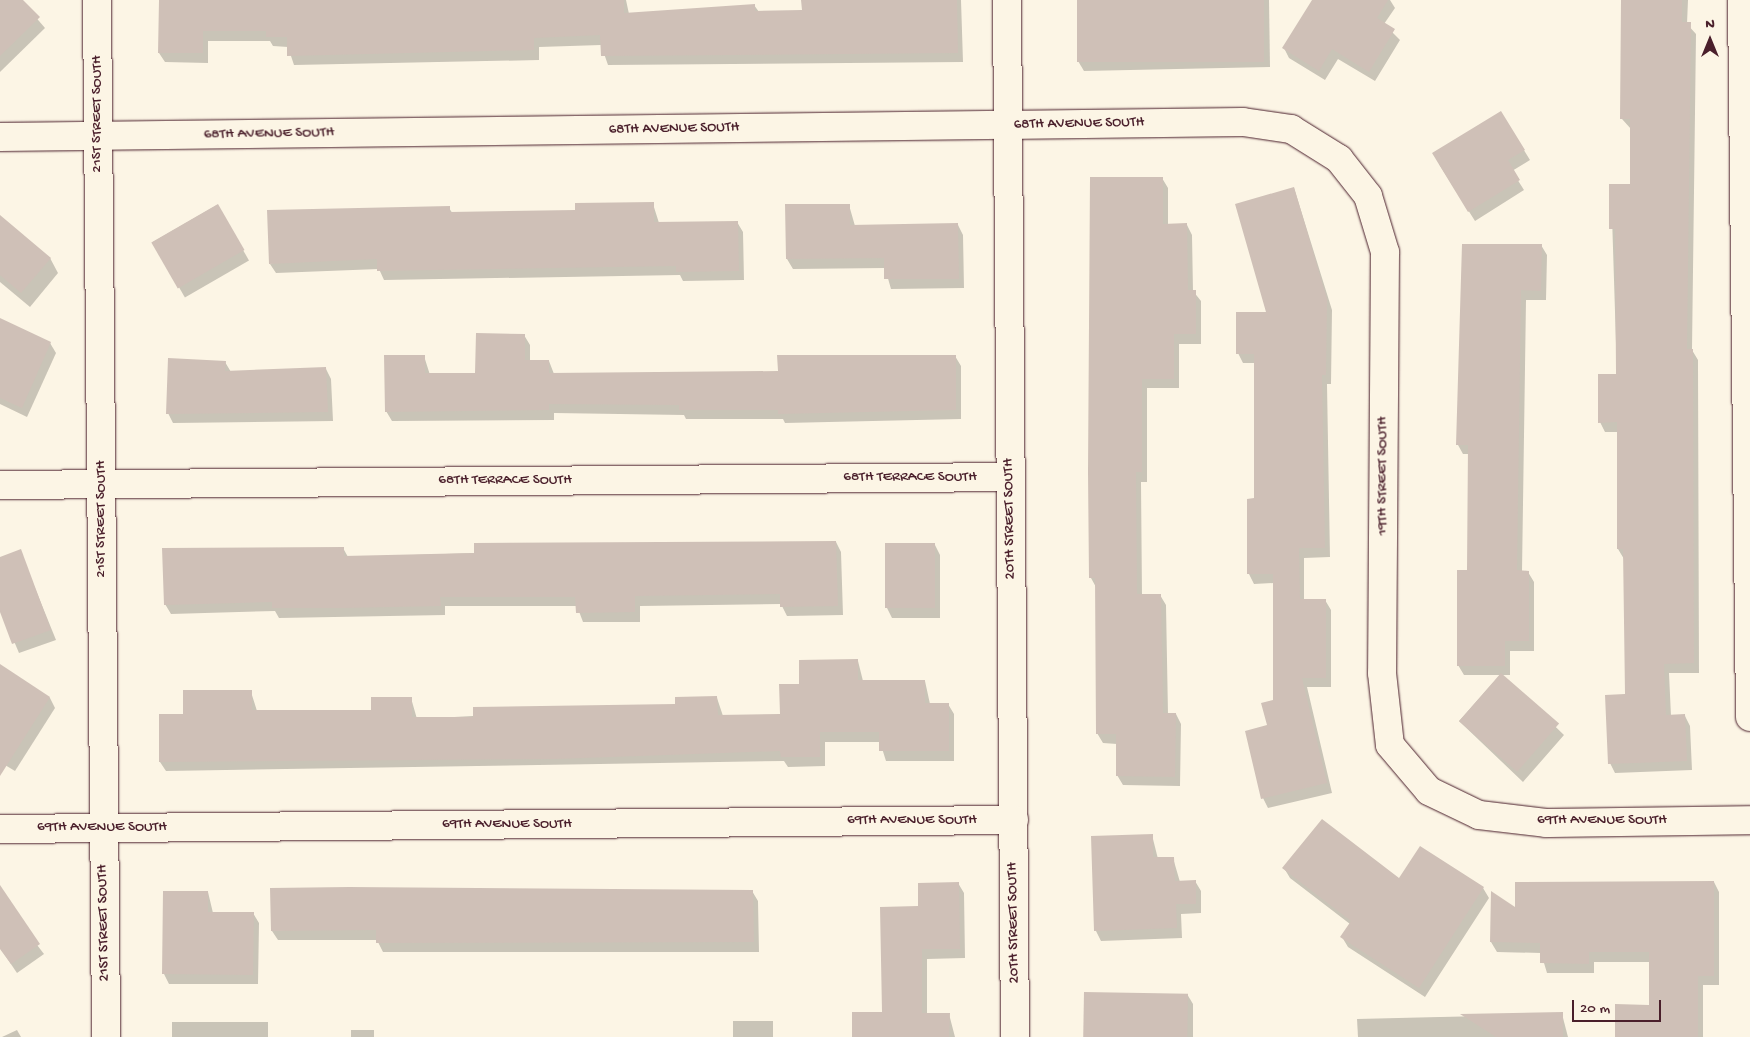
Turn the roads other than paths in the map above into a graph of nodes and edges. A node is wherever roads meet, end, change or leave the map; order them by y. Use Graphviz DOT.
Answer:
graph roads {
  1 [pos="97,0"];
  2 [pos="1007,0"];
  3 [pos="1742,0"];
  4 [pos="1008,124"];
  5 [pos="0,137"];
  6 [pos="98,137"];
  7 [pos="1339,159"];
  8 [pos="1009,477"];
  9 [pos="102,484"];
  10 [pos="0,485"];
  11 [pos="1750,717"];
  12 [pos="1429,791"];
  13 [pos="1014,820"];
  14 [pos="1750,820"];
  15 [pos="101,828"];
  16 [pos="0,829"];
  17 [pos="106,1037"];
  18 [pos="1015,1037"];
  1 -- 6 [label="street, 21ST STREET SOUTH"];
  2 -- 4 [label="street, 20TH STREET SOUTH"];
  3 -- 11 [label="street"];
  4 -- 6 [label="street, 68TH AVENUE SOUTH"];
  4 -- 7 [label="street, 68TH AVENUE SOUTH"];
  4 -- 8 [label="street, 20TH STREET SOUTH"];
  5 -- 6 [label="street, 68TH AVENUE SOUTH"];
  6 -- 9 [label="street, 21ST STREET SOUTH"];
  7 -- 12 [label="street, 19TH STREET SOUTH"];
  8 -- 9 [label="street, 68TH TERRACE SOUTH"];
  8 -- 13 [label="street, 20TH STREET SOUTH"];
  9 -- 10 [label="street, 68TH TERRACE SOUTH"];
  9 -- 15 [label="street, 21ST STREET SOUTH"];
  12 -- 14 [label="street, 69TH AVENUE SOUTH"];
  13 -- 15 [label="street, 69TH AVENUE SOUTH"];
  13 -- 18 [label="street, 20TH STREET SOUTH"];
  15 -- 16 [label="street, 69TH AVENUE SOUTH"];
  15 -- 17 [label="street, 21ST STREET SOUTH"];
}
